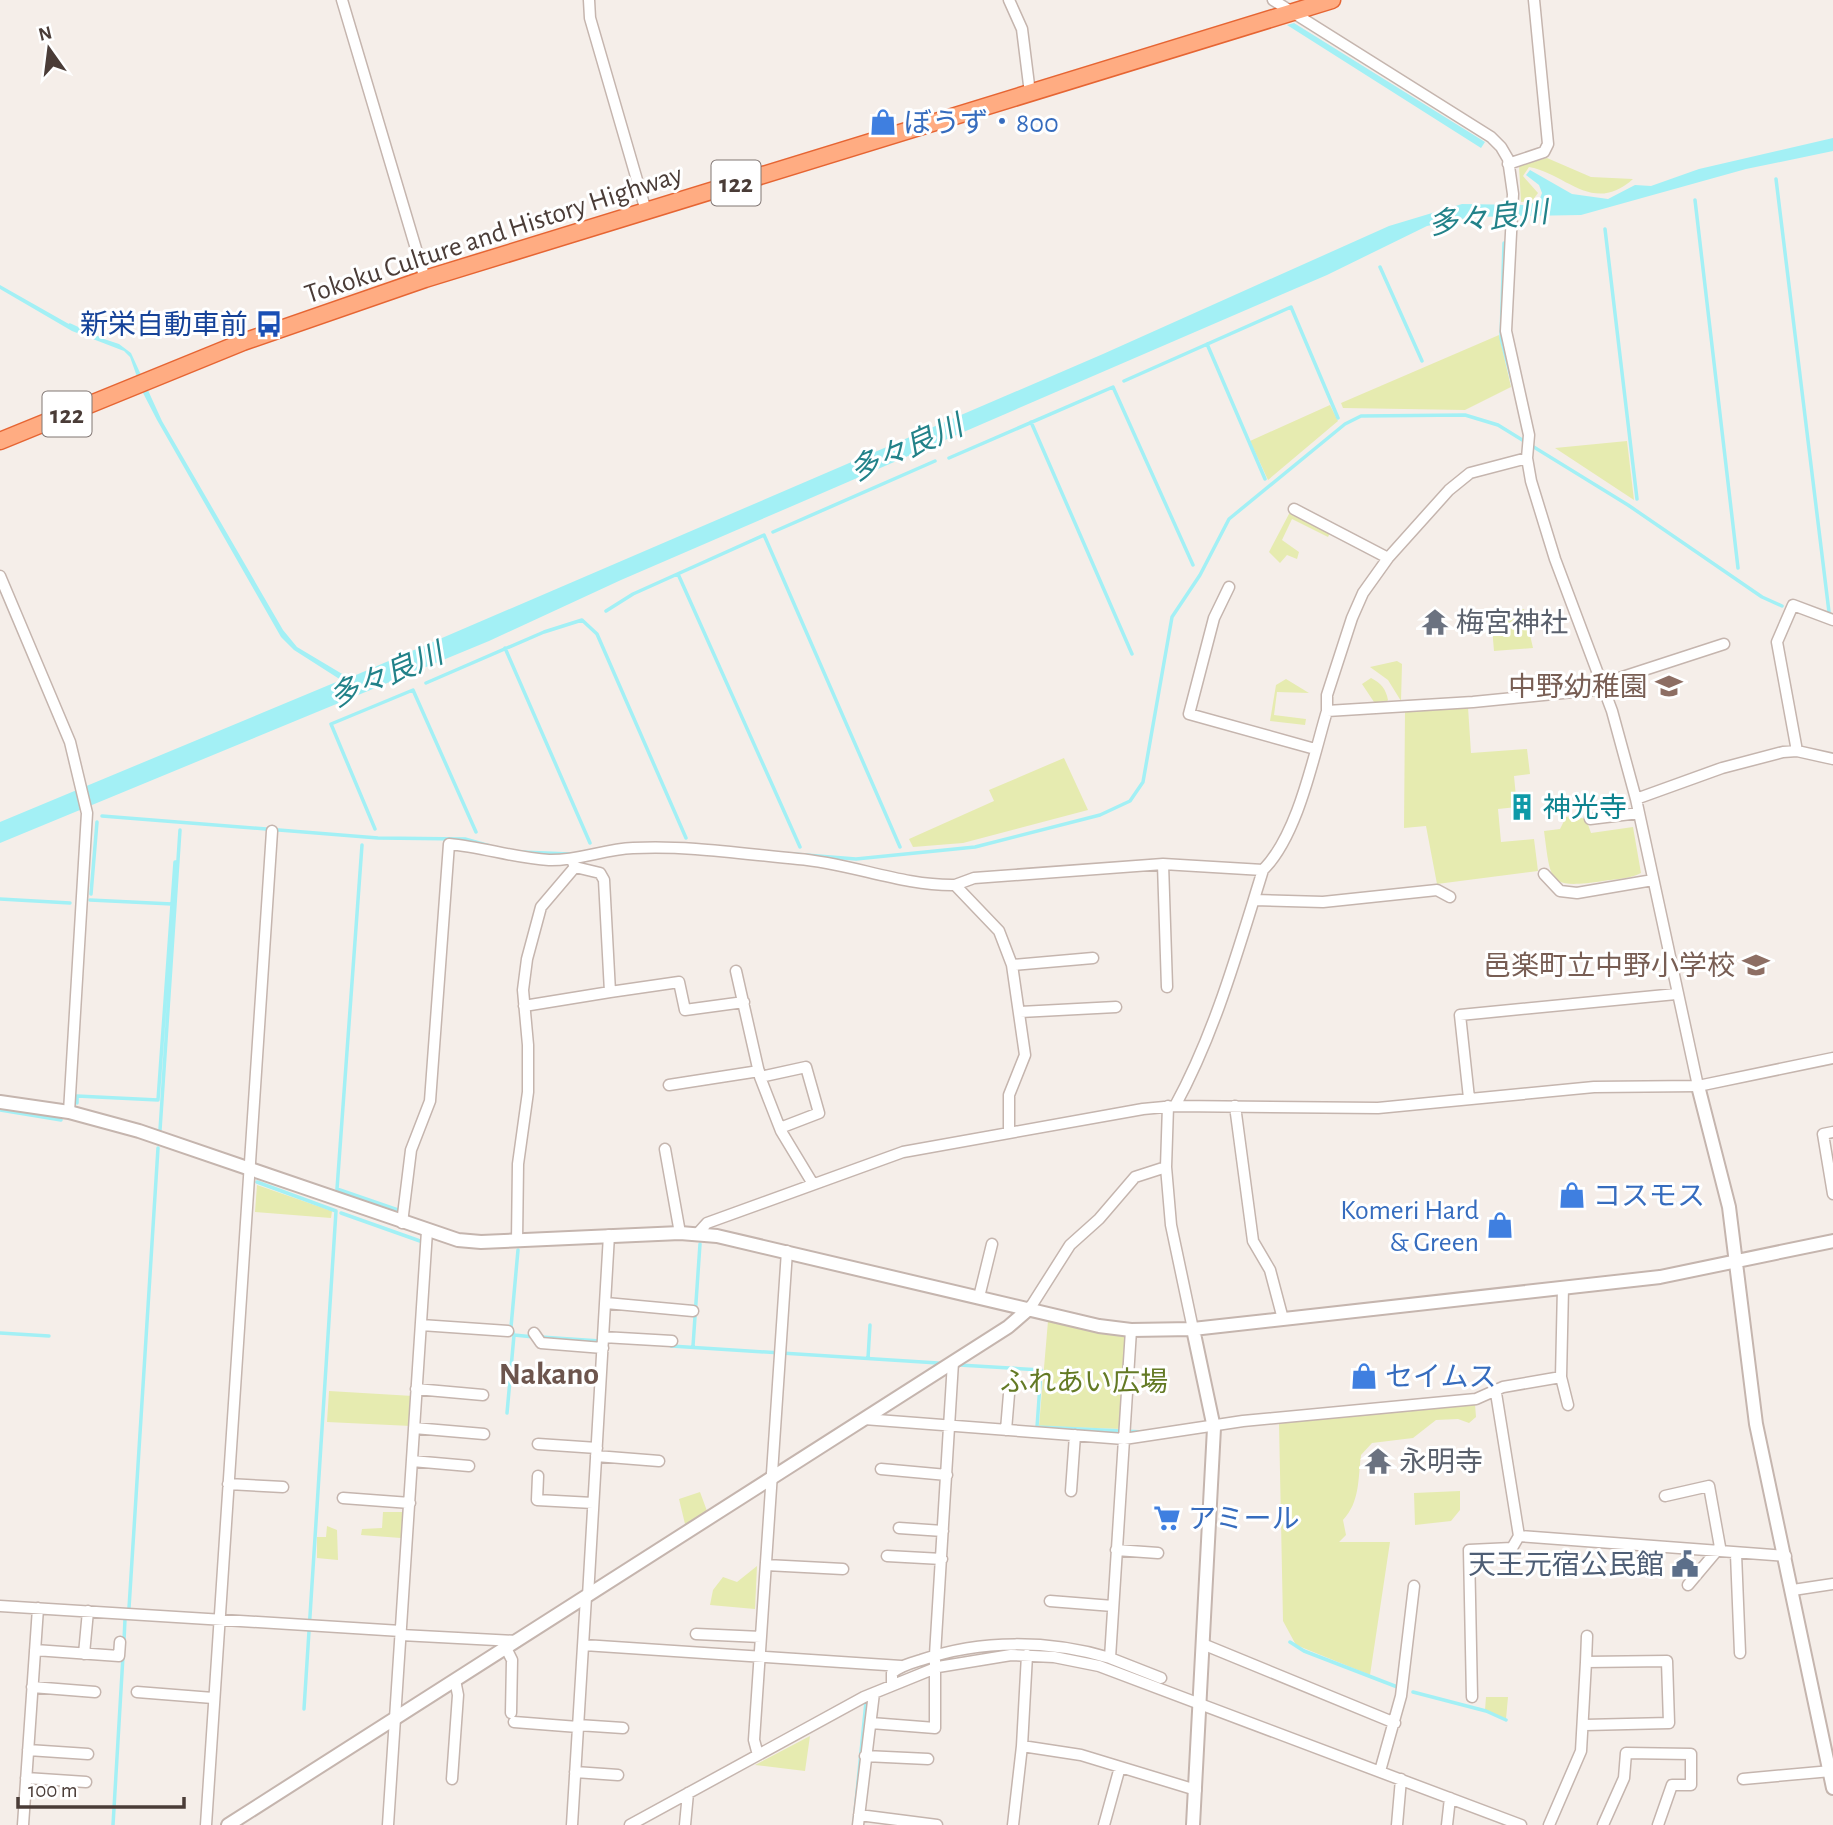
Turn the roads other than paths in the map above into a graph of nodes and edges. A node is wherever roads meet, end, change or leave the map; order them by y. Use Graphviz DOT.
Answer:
graph roads {
  1 [pos="342,0"];
  2 [pos="589,0"];
  3 [pos="1009,0"];
  4 [pos="1273,0"];
  5 [pos="1332,0"];
  6 [pos="1534,0"];
  7 [pos="1293,12"];
  8 [pos="1030,93"];
  9 [pos="1508,164"];
  10 [pos="646,211"];
  11 [pos="425,279"];
  12 [pos="0,440"];
  13 [pos="1527,458"];
  14 [pos="1294,509"];
  15 [pos="1388,558"];
  16 [pos="0,576"];
  17 [pos="1228,587"];
  18 [pos="1833,620"];
  19 [pos="1724,644"];
  20 [pos="1602,686"];
  21 [pos="1327,711"];
  22 [pos="1315,749"];
  23 [pos="1797,751"];
  24 [pos="1833,758"];
  25 [pos="1636,799"];
  26 [pos="1639,813"];
  27 [pos="1590,819"];
  28 [pos="272,831"];
  29 [pos="574,864"];
  30 [pos="1163,864"];
  31 [pos="1263,870"];
  32 [pos="1544,874"];
  33 [pos="1653,880"];
  34 [pos="955,885"];
  35 [pos="1450,897"];
  36 [pos="1254,900"];
  37 [pos="1093,958"];
  38 [pos="1012,965"];
  39 [pos="736,971"];
  40 [pos="1167,987"];
  41 [pos="610,992"];
  42 [pos="1676,994"];
  43 [pos="744,1002"];
  44 [pos="524,1006"];
  45 [pos="1116,1007"];
  46 [pos="1020,1012"];
  47 [pos="1833,1058"];
  48 [pos="759,1074"];
  49 [pos="669,1085"];
  50 [pos="1698,1086"];
  51 [pos="1469,1098"];
  52 [pos="0,1102"];
  53 [pos="1171,1106"];
  54 [pos="1235,1106"];
  55 [pos="69,1112"];
  56 [pos="780,1128"];
  57 [pos="1009,1132"];
  58 [pos="1833,1132"];
  59 [pos="665,1149"];
  60 [pos="1166,1167"];
  61 [pos="249,1169"];
  62 [pos="813,1184"];
  63 [pos="1833,1194"];
  64 [pos="402,1223"];
  65 [pos="427,1231"];
  66 [pos="680,1233"];
  67 [pos="698,1233"];
  68 [pos="609,1235"];
  69 [pos="517,1241"];
  70 [pos="1833,1241"];
  71 [pos="992,1244"];
  72 [pos="787,1251"];
  73 [pos="1737,1261"];
  74 [pos="1563,1287"];
  75 [pos="979,1297"];
  76 [pos="606,1303"];
  77 [pos="1030,1308"];
  78 [pos="693,1311"];
  79 [pos="1283,1319"];
  80 [pos="421,1325"];
  81 [pos="1193,1329"];
  82 [pos="1131,1330"];
  83 [pos="508,1331"];
  84 [pos="534,1333"];
  85 [pos="672,1341"];
  86 [pos="603,1342"];
  87 [pos="953,1362"];
  88 [pos="1561,1377"];
  89 [pos="416,1389"];
  90 [pos="1496,1393"];
  91 [pos="1009,1394"];
  92 [pos="483,1395"];
  93 [pos="1568,1405"];
  94 [pos="864,1419"];
  95 [pos="950,1426"];
  96 [pos="414,1428"];
  97 [pos="1214,1428"];
  98 [pos="1006,1430"];
  99 [pos="484,1434"];
  100 [pos="1075,1435"];
  101 [pos="1124,1438"];
  102 [pos="538,1444"];
  103 [pos="596,1452"];
  104 [pos="412,1461"];
  105 [pos="659,1461"];
  106 [pos="469,1466"];
  107 [pos="881,1469"];
  108 [pos="947,1475"];
  109 [pos="538,1476"];
  110 [pos="772,1478"];
  111 [pos="228,1484"];
  112 [pos="283,1488"];
  113 [pos="1071,1491"];
  114 [pos="1665,1496"];
  115 [pos="343,1499"];
  116 [pos="410,1503"];
  117 [pos="593,1503"];
  118 [pos="899,1528"];
  119 [pos="943,1531"];
  120 [pos="1519,1536"];
  121 [pos="1116,1550"];
  122 [pos="1719,1551"];
  123 [pos="1158,1553"];
  124 [pos="1736,1553"];
  125 [pos="887,1556"];
  126 [pos="1786,1556"];
  127 [pos="942,1559"];
  128 [pos="766,1565"];
  129 [pos="844,1569"];
  130 [pos="1833,1584"];
  131 [pos="1414,1586"];
  132 [pos="1688,1586"];
  133 [pos="1793,1590"];
  134 [pos="587,1596"];
  135 [pos="1050,1601"];
  136 [pos="1113,1605"];
  137 [pos="0,1606"];
  138 [pos="38,1608"];
  139 [pos="88,1611"];
  140 [pos="219,1619"];
  141 [pos="401,1633"];
  142 [pos="696,1634"];
  143 [pos="1587,1636"];
  144 [pos="761,1637"];
  145 [pos="120,1642"];
  146 [pos="512,1645"];
  147 [pos="584,1645"];
  148 [pos="1205,1645"];
  149 [pos="35,1650"];
  150 [pos="1740,1653"];
  151 [pos="85,1654"];
  152 [pos="935,1655"];
  153 [pos="1027,1655"];
  154 [pos="759,1656"];
  155 [pos="1110,1658"];
  156 [pos="1586,1662"];
  157 [pos="902,1666"];
  158 [pos="938,1667"];
  159 [pos="1161,1678"];
  160 [pos="455,1680"];
  161 [pos="892,1683"];
  162 [pos="32,1687"];
  163 [pos="94,1692"];
  164 [pos="137,1692"];
  165 [pos="874,1693"];
  166 [pos="1472,1697"];
  167 [pos="213,1698"];
  168 [pos="1202,1703"];
  169 [pos="395,1718"];
  170 [pos="871,1723"];
  171 [pos="1395,1723"];
  172 [pos="1585,1725"];
  173 [pos="578,1726"];
  174 [pos="623,1728"];
  175 [pos="1023,1746"];
  176 [pos="28,1750"];
  177 [pos="88,1754"];
  178 [pos="758,1755"];
  179 [pos="865,1756"];
  180 [pos="928,1759"];
  181 [pos="1120,1767"];
  182 [pos="1380,1771"];
  183 [pos="1831,1771"];
  184 [pos="575,1772"];
  185 [pos="618,1775"];
  186 [pos="26,1777"];
  187 [pos="452,1779"];
  188 [pos="1401,1779"];
  189 [pos="1743,1779"];
  190 [pos="86,1782"];
  191 [pos="1833,1788"];
  192 [pos="1196,1790"];
  193 [pos="688,1793"];
  194 [pos="1450,1798"];
  195 [pos="858,1820"];
  196 [pos="23,1825"];
  197 [pos="206,1825"];
  198 [pos="228,1825"];
  199 [pos="388,1825"];
  200 [pos="572,1825"];
  201 [pos="630,1825"];
  202 [pos="685,1825"];
  203 [pos="937,1825"];
  204 [pos="1013,1825"];
  205 [pos="1104,1825"];
  206 [pos="1193,1825"];
  207 [pos="1397,1825"];
  208 [pos="1447,1825"];
  209 [pos="1521,1825"];
  210 [pos="1549,1825"];
  211 [pos="1603,1825"];
  212 [pos="1658,1825"];
  1 -- 11 [label="street"];
  2 -- 10 [label="street"];
  3 -- 8 [label="street"];
  4 -- 7 [label="street"];
  5 -- 7 [label="highway, Tokoku Culture and History Highway / 122"];
  6 -- 9 [label="street"];
  7 -- 8 [label="highway, Tokoku Culture and History Highway / 122"];
  7 -- 9 [label="street"];
  8 -- 10 [label="highway, Tokoku Culture and History Highway / 122"];
  9 -- 13 [label="street"];
  10 -- 11 [label="highway, Tokoku Culture and History Highway / 122"];
  11 -- 12 [label="highway, Tokoku Culture and History Highway / 122"];
  13 -- 15 [label="street"];
  13 -- 20 [label="street"];
  14 -- 15 [label="street"];
  15 -- 21 [label="street"];
  16 -- 55 [label="street"];
  17 -- 22 [label="street"];
  18 -- 23 [label="street"];
  19 -- 20 [label="street"];
  20 -- 21 [label="street"];
  20 -- 25 [label="street"];
  21 -- 22 [label="street"];
  22 -- 31 [label="street"];
  23 -- 24 [label="street"];
  23 -- 25 [label="street"];
  25 -- 26 [label="street"];
  26 -- 27 [label="street"];
  26 -- 33 [label="street"];
  28 -- 61 [label="street"];
  29 -- 34 [label="street"];
  29 -- 41 [label="street"];
  29 -- 44 [label="street"];
  29 -- 64 [label="street"];
  30 -- 31 [label="street"];
  30 -- 34 [label="street"];
  30 -- 40 [label="street"];
  31 -- 36 [label="street"];
  32 -- 33 [label="street"];
  33 -- 42 [label="street"];
  34 -- 38 [label="street"];
  35 -- 36 [label="street"];
  36 -- 53 [label="street"];
  37 -- 38 [label="street"];
  38 -- 46 [label="street"];
  39 -- 43 [label="street"];
  41 -- 43 [label="street"];
  41 -- 44 [label="street"];
  42 -- 50 [label="street"];
  42 -- 51 [label="street"];
  43 -- 48 [label="street"];
  44 -- 69 [label="street"];
  45 -- 46 [label="street"];
  46 -- 57 [label="street"];
  47 -- 50 [label="street"];
  48 -- 49 [label="street"];
  48 -- 56 [label="street"];
  48 -- 56 [label="street"];
  50 -- 51 [label="street"];
  50 -- 73 [label="street"];
  51 -- 54 [label="street"];
  52 -- 55 [label="street"];
  53 -- 54 [label="street"];
  53 -- 57 [label="street"];
  53 -- 60 [label="street"];
  54 -- 79 [label="street"];
  55 -- 61 [label="street"];
  56 -- 62 [label="street"];
  57 -- 62 [label="street"];
  58 -- 63 [label="street"];
  59 -- 66 [label="street"];
  60 -- 77 [label="street"];
  60 -- 81 [label="street"];
  61 -- 64 [label="street"];
  61 -- 111 [label="street"];
  62 -- 67 [label="street"];
  64 -- 65 [label="street"];
  65 -- 69 [label="street"];
  65 -- 80 [label="street"];
  66 -- 67 [label="street"];
  66 -- 68 [label="street"];
  67 -- 72 [label="street"];
  68 -- 69 [label="street"];
  68 -- 76 [label="street"];
  70 -- 73 [label="street"];
  71 -- 75 [label="street"];
  72 -- 75 [label="street"];
  72 -- 110 [label="street"];
  73 -- 74 [label="street"];
  73 -- 126 [label="street"];
  74 -- 79 [label="street"];
  74 -- 88 [label="street"];
  75 -- 77 [label="street"];
  76 -- 78 [label="street"];
  76 -- 86 [label="street"];
  77 -- 82 [label="street"];
  77 -- 87 [label="street"];
  79 -- 81 [label="street"];
  80 -- 83 [label="street"];
  80 -- 89 [label="street"];
  81 -- 82 [label="street"];
  81 -- 97 [label="street"];
  82 -- 101 [label="street"];
  84 -- 86 [label="street"];
  85 -- 86 [label="street"];
  86 -- 103 [label="street"];
  87 -- 94 [label="street"];
  87 -- 95 [label="street"];
  88 -- 90 [label="street"];
  88 -- 93 [label="street"];
  89 -- 92 [label="street"];
  89 -- 96 [label="street"];
  90 -- 97 [label="street"];
  90 -- 120 [label="street"];
  91 -- 98 [label="street"];
  94 -- 95 [label="street"];
  94 -- 110 [label="street"];
  95 -- 98 [label="street"];
  95 -- 108 [label="street"];
  96 -- 99 [label="street"];
  96 -- 104 [label="street"];
  97 -- 101 [label="street"];
  97 -- 148 [label="street"];
  98 -- 100 [label="street"];
  100 -- 101 [label="street"];
  100 -- 113 [label="street"];
  101 -- 121 [label="street"];
  102 -- 103 [label="street"];
  103 -- 105 [label="street"];
  103 -- 117 [label="street"];
  104 -- 106 [label="street"];
  104 -- 116 [label="street"];
  107 -- 108 [label="street"];
  108 -- 119 [label="street"];
  109 -- 117 [label="street"];
  110 -- 128 [label="street"];
  110 -- 134 [label="street"];
  111 -- 112 [label="street"];
  111 -- 140 [label="street"];
  114 -- 122 [label="street"];
  115 -- 116 [label="street"];
  116 -- 141 [label="street"];
  117 -- 134 [label="street"];
  118 -- 119 [label="street"];
  119 -- 127 [label="street"];
  120 -- 122 [label="street"];
  120 -- 166 [label="street"];
  121 -- 123 [label="street"];
  121 -- 136 [label="street"];
  122 -- 124 [label="street"];
  122 -- 132 [label="street"];
  124 -- 126 [label="street"];
  124 -- 150 [label="street"];
  125 -- 127 [label="street"];
  126 -- 133 [label="street"];
  127 -- 152 [label="street"];
  128 -- 129 [label="street"];
  128 -- 144 [label="street"];
  130 -- 133 [label="street"];
  131 -- 171 [label="street"];
  133 -- 183 [label="street"];
  134 -- 146 [label="street"];
  134 -- 147 [label="street"];
  135 -- 136 [label="street"];
  136 -- 155 [label="street"];
  137 -- 138 [label="street"];
  138 -- 139 [label="street"];
  138 -- 149 [label="street"];
  139 -- 140 [label="street"];
  139 -- 151 [label="street"];
  140 -- 141 [label="street"];
  140 -- 167 [label="street"];
  141 -- 146 [label="street"];
  141 -- 169 [label="street"];
  142 -- 144 [label="street"];
  143 -- 156 [label="street"];
  144 -- 154 [label="street"];
  145 -- 151 [label="street"];
  146 -- 160 [label="street"];
  146 -- 173 [label="street"];
  147 -- 154 [label="street"];
  147 -- 173 [label="street"];
  148 -- 168 [label="street"];
  148 -- 171 [label="street"];
  149 -- 151 [label="street"];
  149 -- 162 [label="street"];
  152 -- 155 [label="street"];
  152 -- 157 [label="street"];
  152 -- 158 [label="street"];
  153 -- 158 [label="street"];
  153 -- 168 [label="street"];
  153 -- 175 [label="street"];
  154 -- 157 [label="street"];
  154 -- 178 [label="street"];
  155 -- 159 [label="street"];
  156 -- 172 [label="street"];
  156 -- 172 [label="street"];
  157 -- 161 [label="street"];
  158 -- 161 [label="street"];
  158 -- 170 [label="street"];
  160 -- 169 [label="street"];
  160 -- 187 [label="street"];
  161 -- 165 [label="street"];
  162 -- 163 [label="street"];
  162 -- 176 [label="street"];
  164 -- 167 [label="street"];
  165 -- 170 [label="street"];
  165 -- 178 [label="street"];
  167 -- 197 [label="street"];
  168 -- 182 [label="street"];
  168 -- 192 [label="street"];
  169 -- 198 [label="street"];
  169 -- 199 [label="street"];
  170 -- 179 [label="street"];
  171 -- 182 [label="street"];
  172 -- 210 [label="street"];
  173 -- 174 [label="street"];
  173 -- 184 [label="street"];
  175 -- 181 [label="street"];
  175 -- 204 [label="street"];
  176 -- 177 [label="street"];
  176 -- 186 [label="street"];
  178 -- 193 [label="street"];
  179 -- 180 [label="street"];
  179 -- 195 [label="street"];
  181 -- 192 [label="street"];
  181 -- 205 [label="street"];
  182 -- 188 [label="street"];
  183 -- 189 [label="street"];
  183 -- 191 [label="street"];
  184 -- 185 [label="street"];
  184 -- 200 [label="street"];
  186 -- 190 [label="street"];
  186 -- 196 [label="street"];
  188 -- 194 [label="street"];
  188 -- 207 [label="street"];
  192 -- 206 [label="street"];
  193 -- 201 [label="street"];
  193 -- 202 [label="street"];
  194 -- 208 [label="street"];
  194 -- 209 [label="street"];
  195 -- 203 [label="street"];
  211 -- 212 [label="street"];
}
